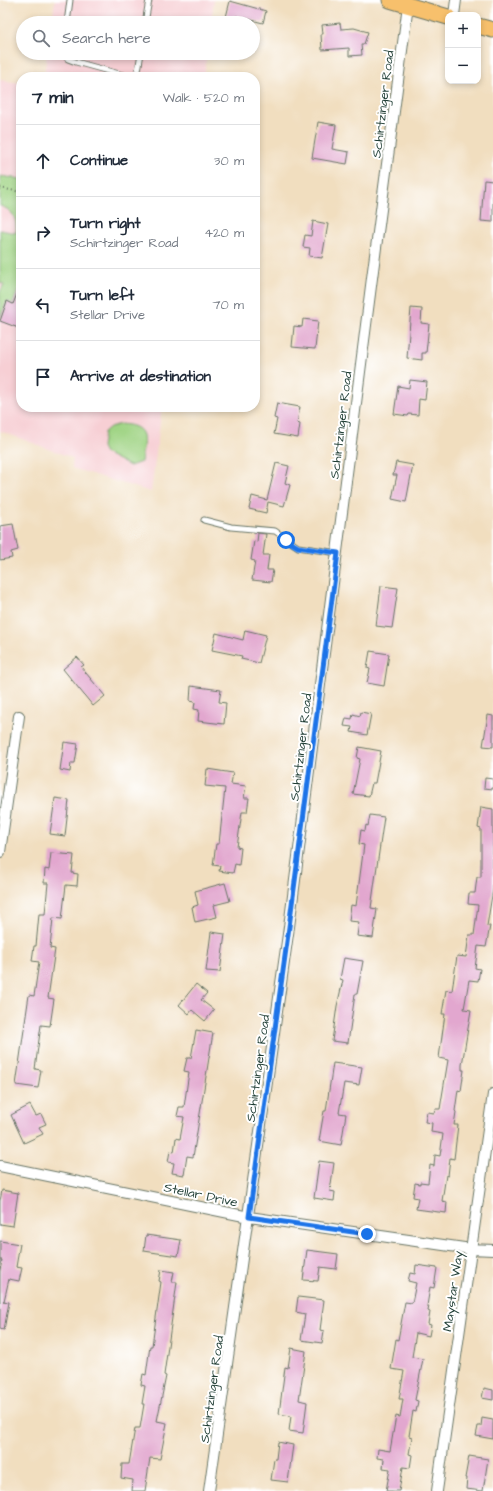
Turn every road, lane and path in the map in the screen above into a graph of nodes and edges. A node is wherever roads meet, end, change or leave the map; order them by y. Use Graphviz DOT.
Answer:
graph roads {
  1 [pos="70,0"];
  2 [pos="149,0"];
  3 [pos="390,0"];
  4 [pos="456,0"];
  5 [pos="408,5"];
  6 [pos="454,12"];
  7 [pos="69,16"];
  8 [pos="146,16"];
  9 [pos="445,16"];
  10 [pos="481,27"];
  11 [pos="493,30"];
  12 [pos="72,60"];
  13 [pos="140,60"];
  14 [pos="112,72"];
  15 [pos="138,72"];
  16 [pos="0,188"];
  17 [pos="16,191"];
  18 [pos="204,520"];
  19 [pos="338,553"];
  20 [pos="19,716"];
  21 [pos="0,852"];
  22 [pos="493,1094"];
  23 [pos="0,1166"];
  24 [pos="249,1217"];
  25 [pos="471,1249"];
  26 [pos="493,1250"];
  27 [pos="209,1491"];
  28 [pos="437,1491"];
  1 -- 7 [label="lane"];
  2 -- 8 [label="lane"];
  3 -- 5 [label="main road"];
  4 -- 6 [label="street"];
  5 -- 9 [label="main road"];
  5 -- 19 [label="street, Schirtzinger Road"];
  10 -- 11 [label="main road"];
  12 -- 14 [label="lane"];
  13 -- 15 [label="lane"];
  16 -- 17 [label="path"];
  18 -- 19 [label="lane"];
  19 -- 24 [label="street, Schirtzinger Road"];
  20 -- 21 [label="street"];
  22 -- 25 [label="street, Maystar Way"];
  23 -- 24 [label="street, Stellar Drive"];
  24 -- 25 [label="street, Stellar Drive"];
  24 -- 27 [label="street, Schirtzinger Road"];
  25 -- 26 [label="street, Stellar Drive"];
  25 -- 28 [label="street, Maystar Way"];
}
